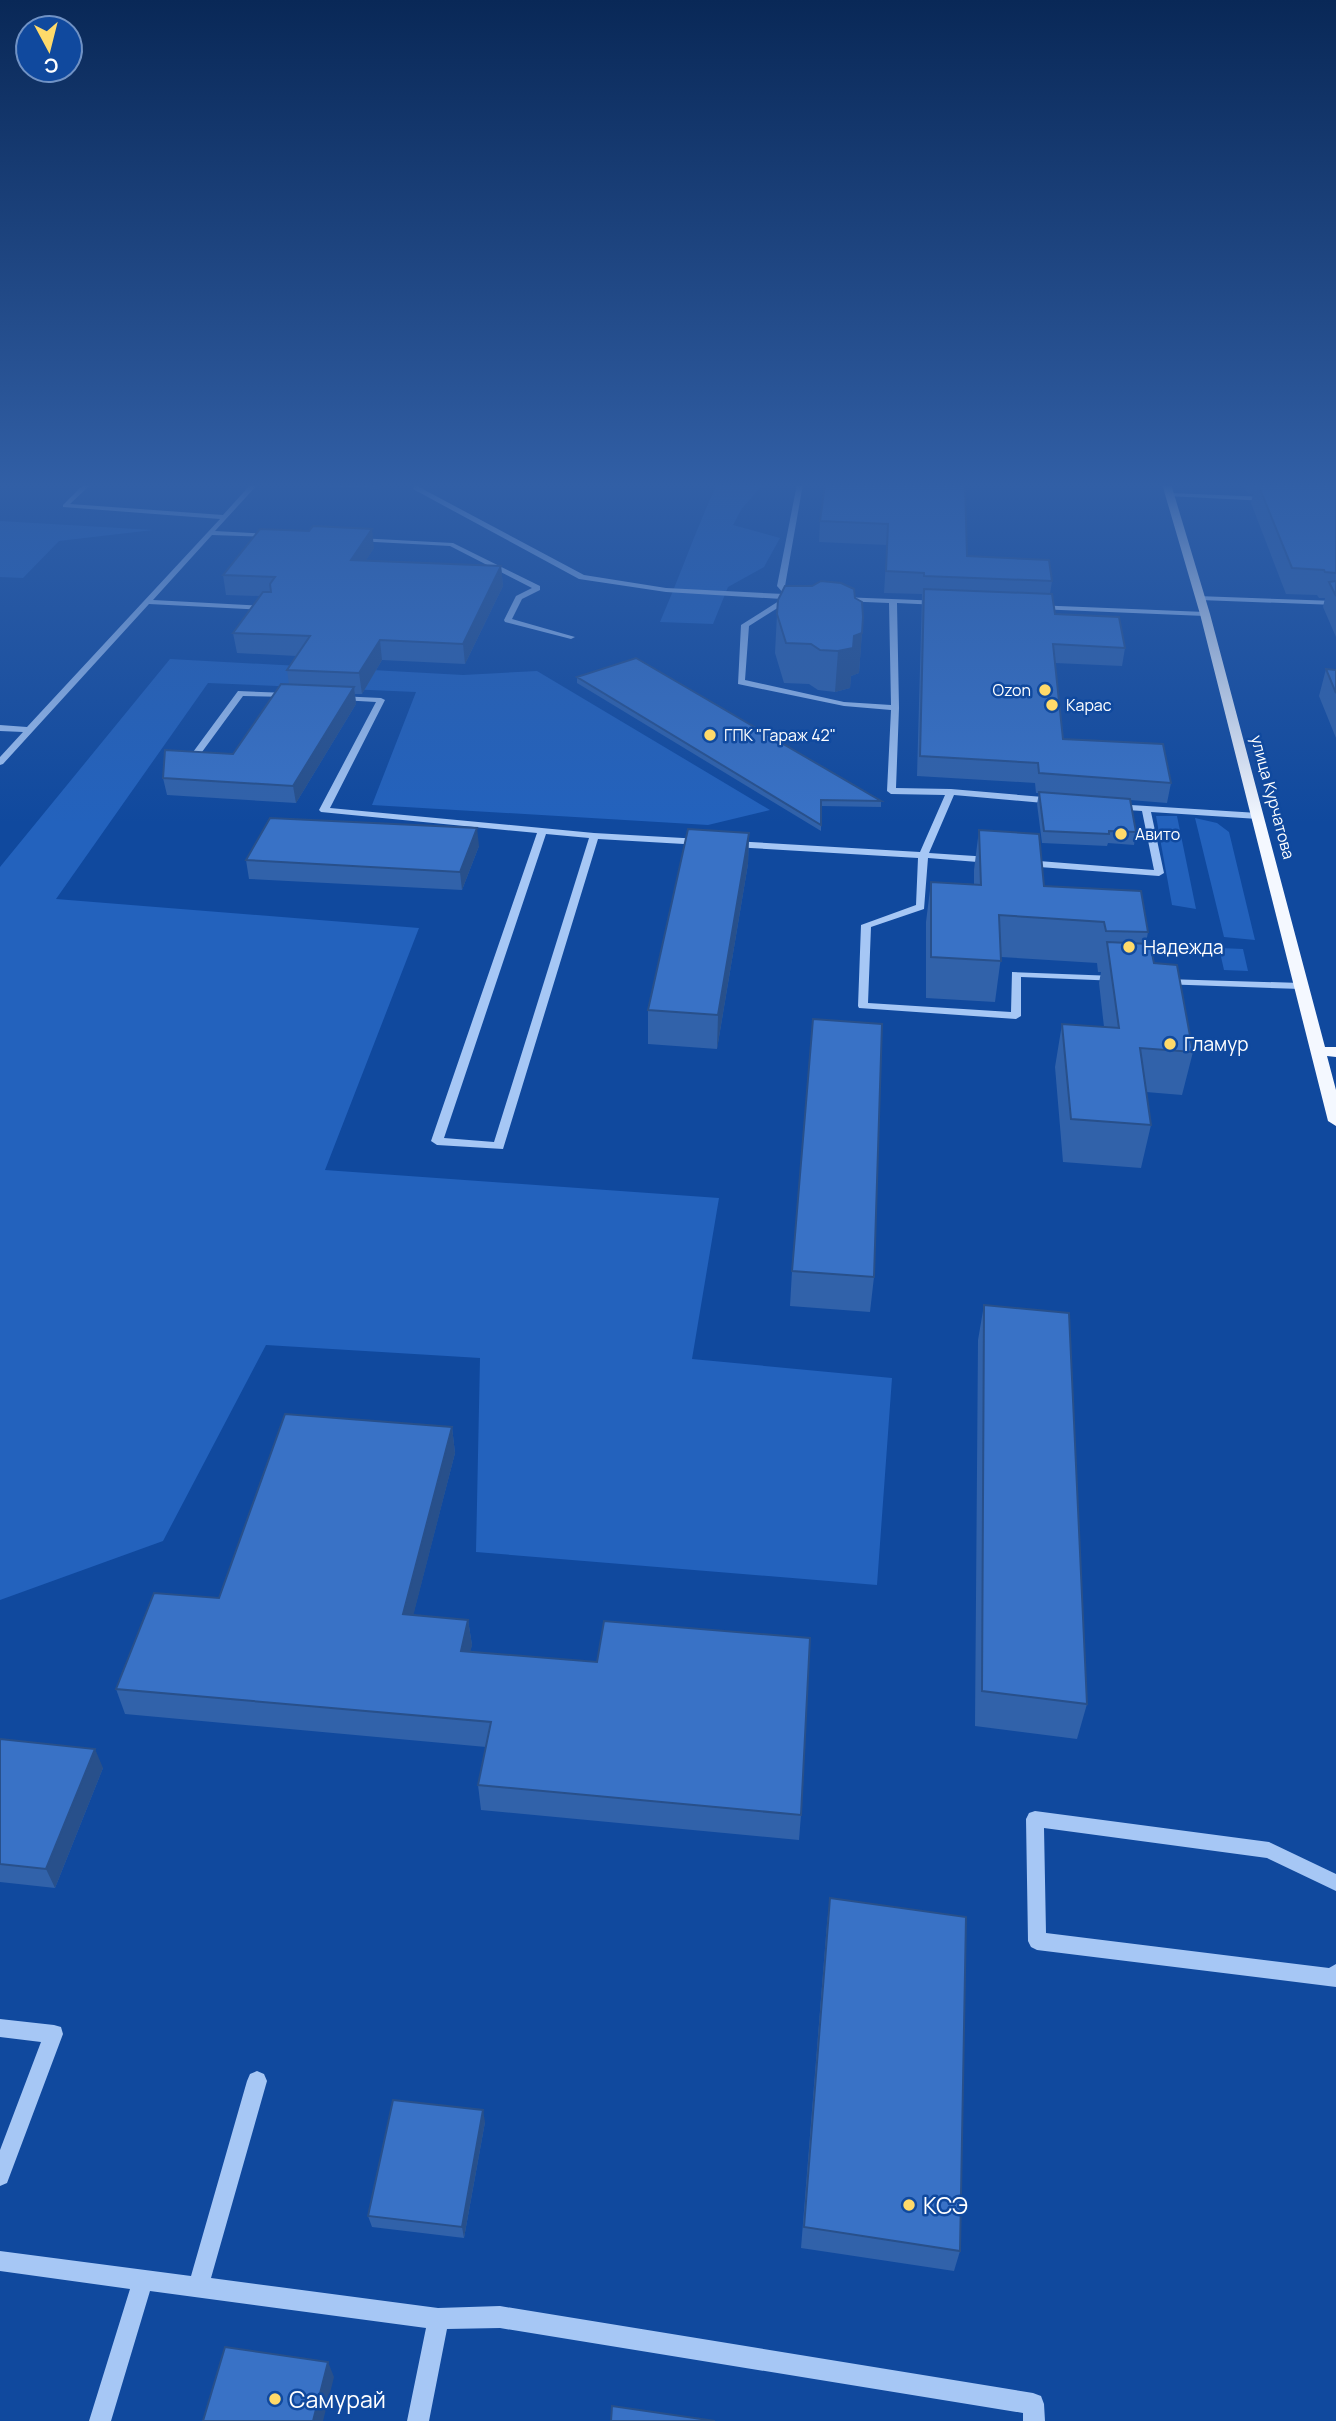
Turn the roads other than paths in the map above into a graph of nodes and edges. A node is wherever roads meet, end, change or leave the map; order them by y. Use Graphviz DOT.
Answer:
graph roads {
  1 [pos="153,597"];
  2 [pos="521,597"];
  3 [pos="790,597"];
  4 [pos="803,597"];
  5 [pos="829,598"];
  6 [pos="1200,598"];
  7 [pos="148,602"];
  8 [pos="893,602"];
  9 [pos="1336,603"];
  10 [pos="949,604"];
  11 [pos="1033,607"];
  12 [pos="269,608"];
  13 [pos="1205,614"];
  14 [pos="571,637"];
  15 [pos="297,696"];
  16 [pos="325,697"];
  17 [pos="895,708"];
  18 [pos="0,728"];
  19 [pos="29,730"];
  20 [pos="0,762"];
  21 [pos="188,765"];
  22 [pos="951,792"];
  23 [pos="1068,803"];
  24 [pos="1107,806"];
  25 [pos="1146,810"];
  26 [pos="1258,817"];
  27 [pos="542,831"];
  28 [pos="594,836"];
  29 [pos="923,855"];
  30 [pos="1006,861"];
  31 [pos="1020,862"];
  32 [pos="1121,979"];
  33 [pos="1148,981"];
  34 [pos="1301,986"];
  35 [pos="1318,1051"];
  36 [pos="1336,1052"];
  37 [pos="1331,1087"];
  38 [pos="1336,1121"];
  39 [pos="1336,1883"];
  40 [pos="1336,1973"];
  41 [pos="0,2028"];
  42 [pos="257,2081"];
  43 [pos="0,2176"];
  44 [pos="0,2261"];
  45 [pos="143,2280"];
  46 [pos="198,2288"];
  47 [pos="438,2319"];
  48 [pos="100,2421"];
  49 [pos="418,2421"];
  50 [pos="1034,2421"];
  1 -- 7 [label="street"];
  2 -- 14 [label="street"];
  3 -- 4 [label="lane"];
  3 -- 17 [label="street"];
  5 -- 8 [label="lane"];
  6 -- 9 [label="street"];
  6 -- 13 [label="main road, улица Курчатова"];
  7 -- 12 [label="street"];
  7 -- 19 [label="street"];
  8 -- 10 [label="lane"];
  8 -- 17 [label="street"];
  11 -- 13 [label="lane"];
  13 -- 26 [label="main road, улица Курчатова"];
  15 -- 21 [label="street"];
  16 -- 27 [label="street"];
  17 -- 22 [label="street"];
  18 -- 19 [label="street"];
  19 -- 20 [label="street"];
  22 -- 23 [label="street"];
  22 -- 29 [label="street"];
  24 -- 25 [label="street"];
  25 -- 26 [label="street"];
  25 -- 31 [label="street"];
  26 -- 34 [label="main road, улица Курчатова"];
  27 -- 28 [label="street"];
  27 -- 28 [label="street"];
  28 -- 29 [label="street"];
  29 -- 30 [label="street"];
  29 -- 32 [label="street"];
  33 -- 34 [label="street"];
  34 -- 35 [label="main road, улица Курчатова"];
  35 -- 36 [label="main road"];
  35 -- 37 [label="main road, улица Курчатова"];
  37 -- 38 [label="main road, улица Курчатова"];
  39 -- 40 [label="street"];
  41 -- 43 [label="street"];
  42 -- 46 [label="street"];
  44 -- 45 [label="street"];
  45 -- 46 [label="street"];
  45 -- 48 [label="street"];
  46 -- 47 [label="street"];
  47 -- 49 [label="street"];
  47 -- 50 [label="street"];
}
